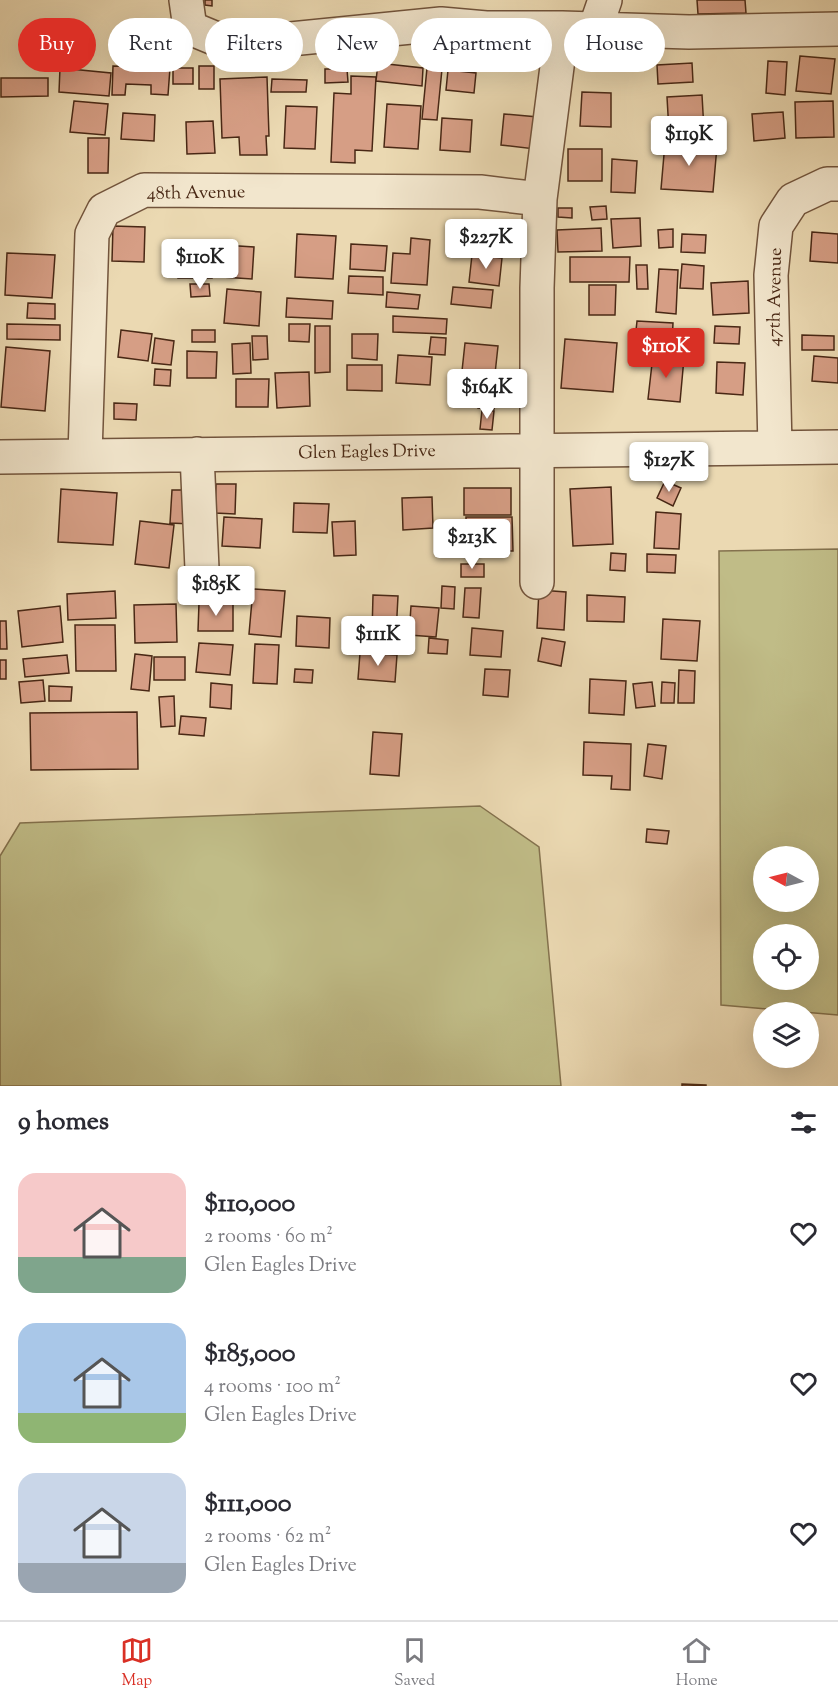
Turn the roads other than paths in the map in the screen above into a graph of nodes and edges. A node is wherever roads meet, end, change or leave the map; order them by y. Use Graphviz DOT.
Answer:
graph roads {
  1 [pos="186,0"];
  2 [pos="600,14"];
  3 [pos="562,28"];
  4 [pos="838,29"];
  5 [pos="838,184"];
  6 [pos="540,199"];
  7 [pos="838,447"];
  8 [pos="775,448"];
  9 [pos="538,449"];
  10 [pos="196,454"];
  11 [pos="84,455"];
  12 [pos="0,457"];
  13 [pos="202,569"];
  14 [pos="537,582"];
  1 -- 3 [label="street"];
  2 -- 3 [label="street"];
  2 -- 4 [label="street"];
  3 -- 6 [label="street"];
  5 -- 8 [label="street, 47th Avenue"];
  6 -- 9 [label="street"];
  6 -- 11 [label="street, 48th Avenue"];
  7 -- 8 [label="street, Glen Eagles Drive"];
  8 -- 9 [label="street, Glen Eagles Drive"];
  9 -- 10 [label="street, Glen Eagles Drive"];
  9 -- 14 [label="street"];
  10 -- 11 [label="street, Glen Eagles Drive"];
  10 -- 13 [label="street"];
  11 -- 12 [label="street, Glen Eagles Drive"];
}
